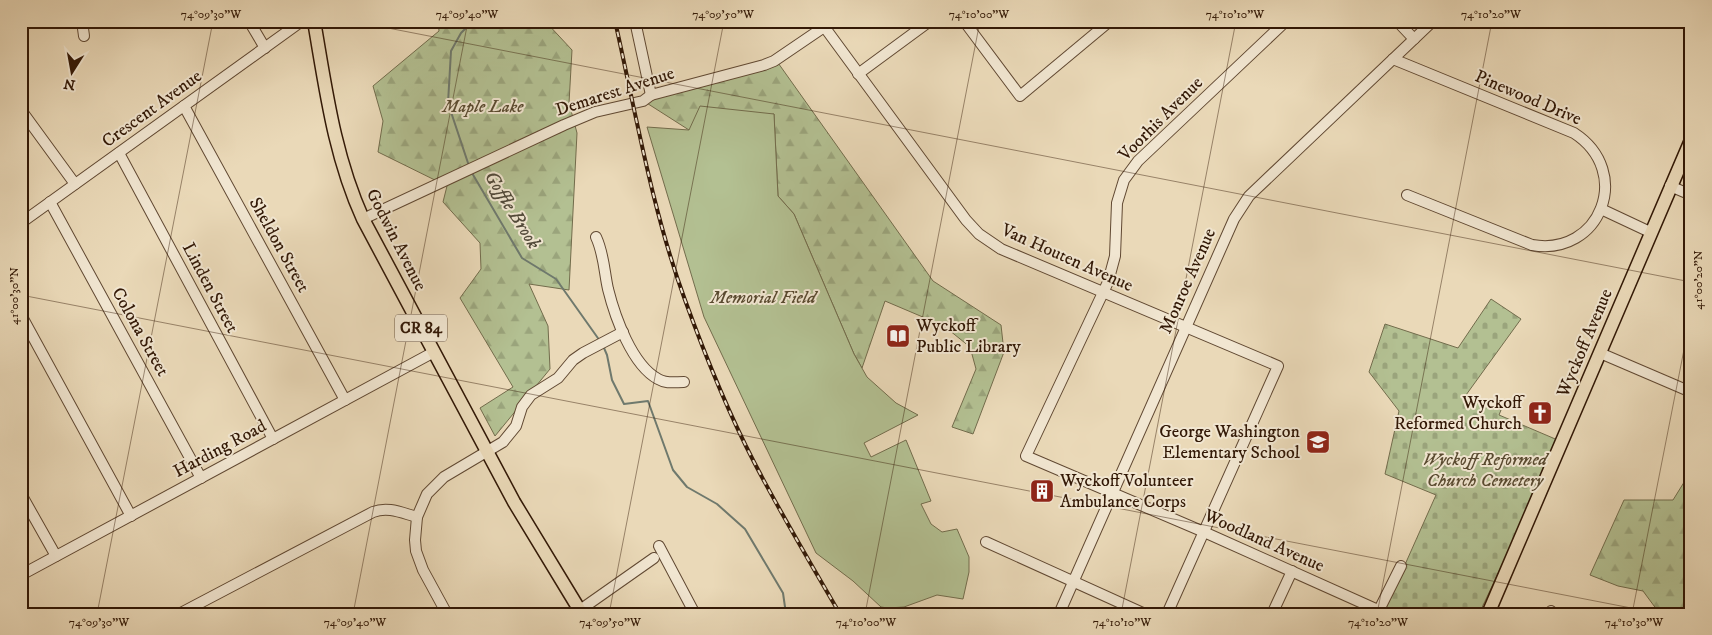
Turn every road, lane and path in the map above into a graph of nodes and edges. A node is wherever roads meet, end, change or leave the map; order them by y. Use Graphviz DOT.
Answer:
graph roads {
  1 [pos="82,21"];
  2 [pos="249,21"];
  3 [pos="302,21"];
  4 [pos="314,21"];
  5 [pos="635,21"];
  6 [pos="930,21"];
  7 [pos="964,21"];
  8 [pos="1110,21"];
  9 [pos="1286,21"];
  10 [pos="1397,21"];
  11 [pos="1433,21"];
  12 [pos="822,24"];
  13 [pos="84,36"];
  14 [pos="1414,39"];
  15 [pos="265,48"];
  16 [pos="1394,59"];
  17 [pos="858,74"];
  18 [pos="651,96"];
  19 [pos="184,106"];
  20 [pos="21,110"];
  21 [pos="1691,140"];
  22 [pos="119,153"];
  23 [pos="75,184"];
  24 [pos="1670,186"];
  25 [pos="1407,195"];
  26 [pos="1691,195"];
  27 [pos="50,202"];
  28 [pos="1601,209"];
  29 [pos="363,219"];
  30 [pos="21,223"];
  31 [pos="1650,232"];
  32 [pos="596,237"];
  33 [pos="1103,292"];
  34 [pos="21,315"];
  35 [pos="1186,327"];
  36 [pos="623,332"];
  37 [pos="434,352"];
  38 [pos="1600,353"];
  39 [pos="684,382"];
  40 [pos="1691,392"];
  41 [pos="345,400"];
  42 [pos="273,439"];
  43 [pos="487,451"];
  44 [pos="1026,456"];
  45 [pos="201,478"];
  46 [pos="1113,493"];
  47 [pos="21,494"];
  48 [pos="132,516"];
  49 [pos="417,517"];
  50 [pos="1204,532"];
  51 [pos="986,542"];
  52 [pos="659,546"];
  53 [pos="56,556"];
  54 [pos="654,558"];
  55 [pos="1401,566"];
  56 [pos="1292,571"];
  57 [pos="21,575"];
  58 [pos="1074,581"];
  59 [pos="581,612"];
  60 [pos="1377,612"];
  61 [pos="179,614"];
  62 [pos="447,614"];
  63 [pos="695,614"];
  64 [pos="1059,614"];
  65 [pos="1145,614"];
  66 [pos="1167,614"];
  67 [pos="1272,614"];
  68 [pos="1488,614"];
  1 -- 13 [label="street"];
  2 -- 15 [label="street"];
  3 -- 15 [label="street, Crescent Avenue"];
  4 -- 29 [label="main road, Godwin Avenue / CR 84"];
  5 -- 18 [label="street"];
  6 -- 17 [label="street"];
  7 -- 8 [label="street"];
  9 -- 33 [label="street, Voorhis Avenue"];
  10 -- 14 [label="street"];
  11 -- 14 [label="street, Monroe Avenue"];
  12 -- 17 [label="street, Van Houten Avenue"];
  12 -- 18 [label="street, Demarest Avenue"];
  14 -- 16 [label="street, Monroe Avenue"];
  15 -- 19 [label="street, Crescent Avenue"];
  16 -- 28 [label="street, Pinewood Drive"];
  16 -- 35 [label="street, Monroe Avenue"];
  17 -- 33 [label="street, Van Houten Avenue"];
  18 -- 29 [label="street, Demarest Avenue"];
  19 -- 22 [label="street, Crescent Avenue"];
  19 -- 41 [label="street, Sheldon Street"];
  20 -- 23 [label="street"];
  21 -- 24 [label="main road, Wyckoff Avenue"];
  22 -- 23 [label="street, Crescent Avenue"];
  22 -- 42 [label="street, Linden Street"];
  23 -- 27 [label="street, Crescent Avenue"];
  24 -- 26 [label="street"];
  24 -- 31 [label="main road, Wyckoff Avenue"];
  25 -- 28 [label="street"];
  27 -- 30 [label="street, Crescent Avenue"];
  27 -- 45 [label="street, Colona Street"];
  28 -- 31 [label="street"];
  29 -- 37 [label="main road, Godwin Avenue / CR 84"];
  31 -- 38 [label="main road, Wyckoff Avenue"];
  32 -- 36 [label="street"];
  33 -- 35 [label="street, Van Houten Avenue"];
  33 -- 44 [label="street, Voorhis Avenue"];
  34 -- 48 [label="street"];
  35 -- 46 [label="street, Monroe Avenue"];
  35 -- 50 [label="street, Van Houten Avenue"];
  36 -- 39 [label="street"];
  36 -- 43 [label="street"];
  37 -- 41 [label="street, Harding Road"];
  37 -- 43 [label="main road, Godwin Avenue / CR 84"];
  38 -- 40 [label="street"];
  38 -- 68 [label="main road, Wyckoff Avenue"];
  41 -- 42 [label="street, Harding Road"];
  42 -- 45 [label="street, Harding Road"];
  43 -- 49 [label="street"];
  43 -- 59 [label="main road, Godwin Avenue / CR 84"];
  44 -- 46 [label="street, Woodland Avenue"];
  45 -- 48 [label="street, Harding Road"];
  46 -- 50 [label="street, Woodland Avenue"];
  46 -- 58 [label="street, Monroe Avenue"];
  47 -- 53 [label="street"];
  48 -- 53 [label="street, Harding Road"];
  49 -- 61 [label="street"];
  49 -- 62 [label="street"];
  50 -- 56 [label="street, Woodland Avenue"];
  50 -- 66 [label="street"];
  51 -- 58 [label="street"];
  52 -- 63 [label="street"];
  53 -- 57 [label="street, Harding Road"];
  54 -- 59 [label="street"];
  55 -- 60 [label="street"];
  56 -- 60 [label="street, Woodland Avenue"];
  56 -- 67 [label="street"];
  58 -- 64 [label="street, Monroe Avenue"];
  58 -- 65 [label="street"];
}
